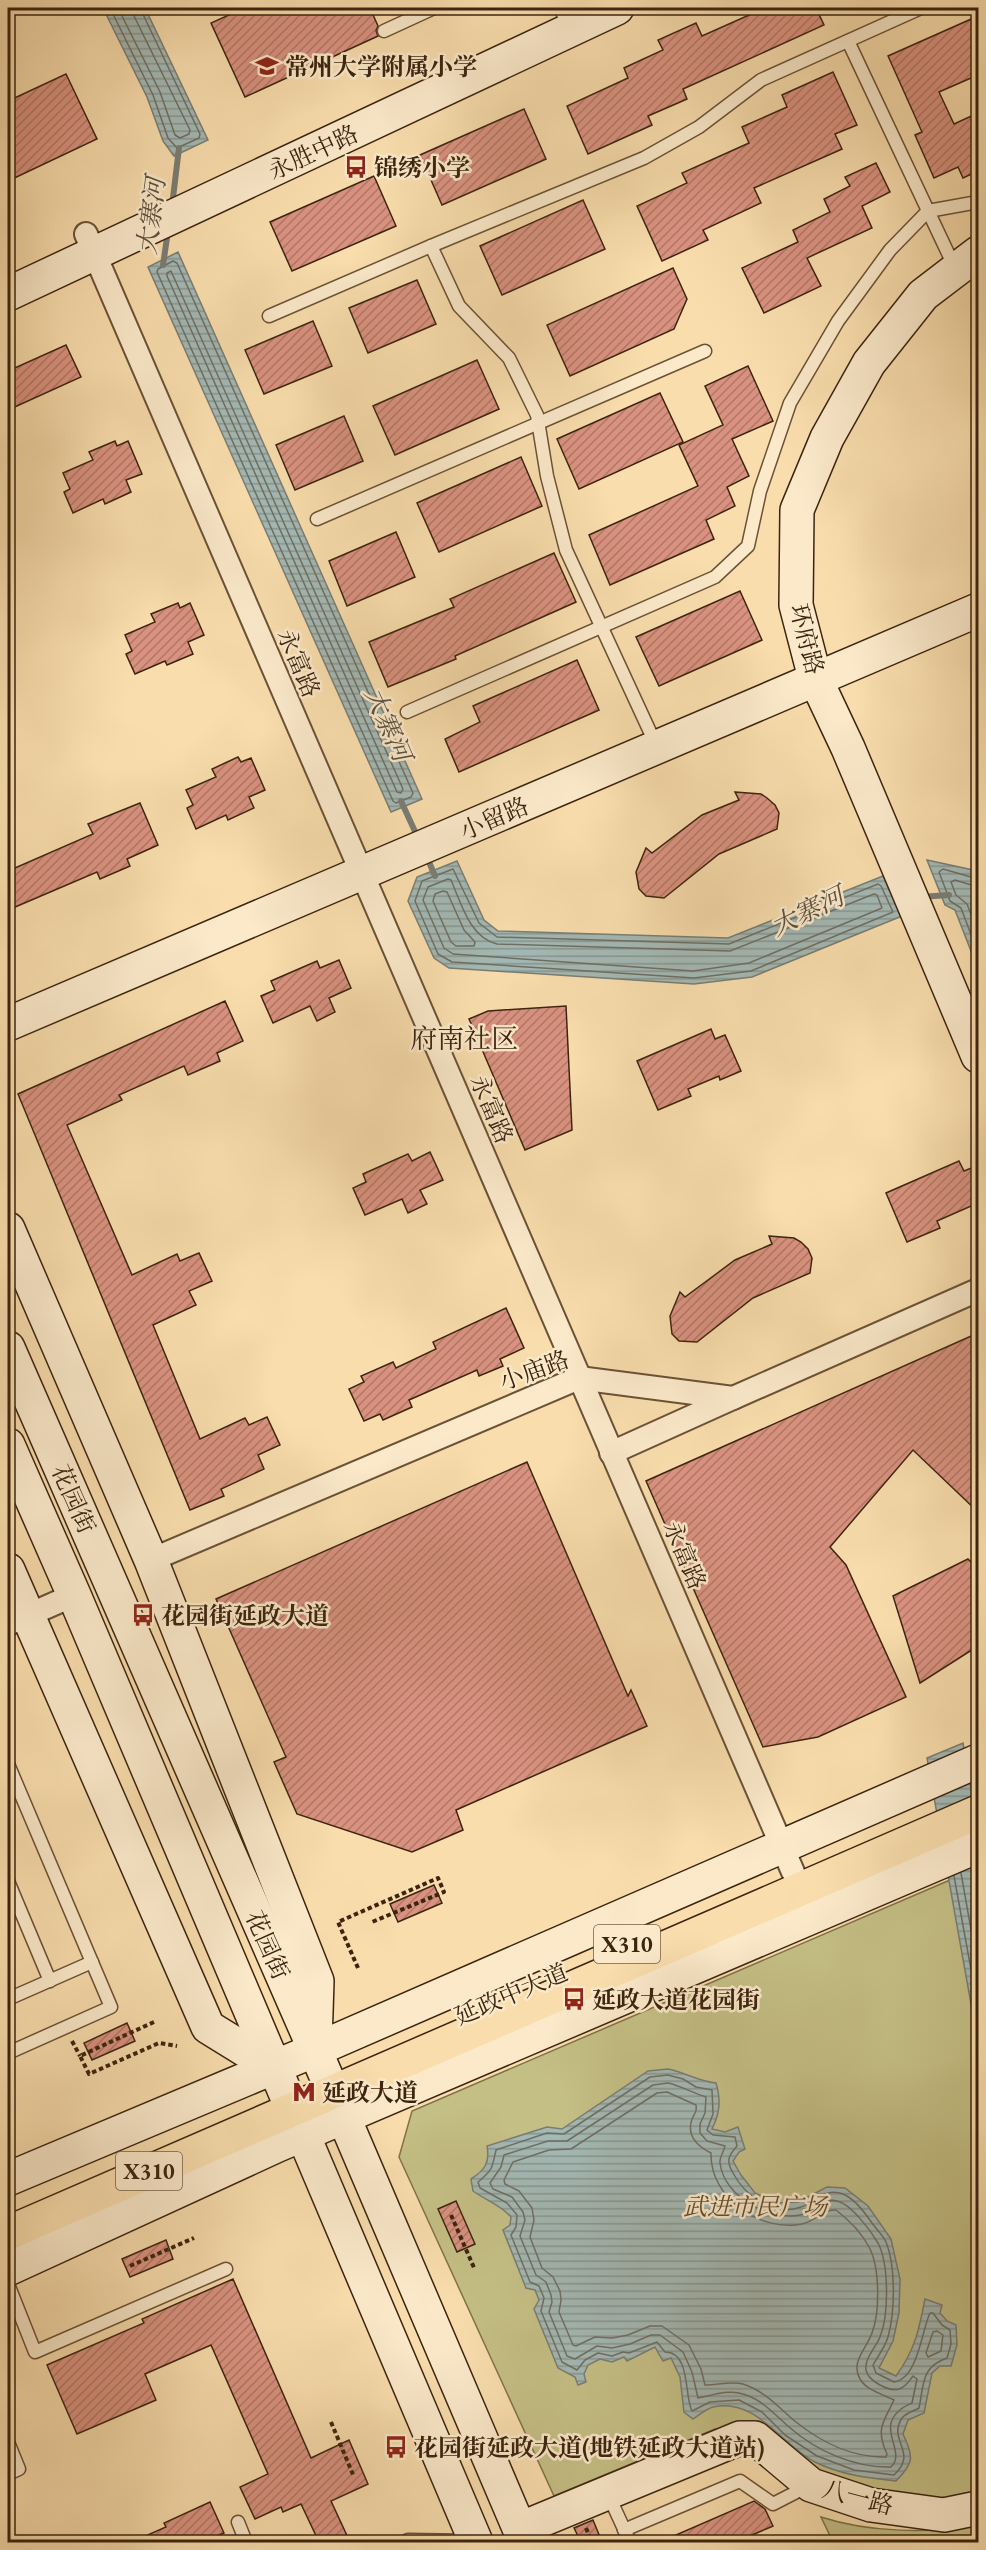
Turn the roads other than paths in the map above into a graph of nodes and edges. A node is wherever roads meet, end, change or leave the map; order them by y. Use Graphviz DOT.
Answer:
graph roads {
  1 [pos="408,8"];
  2 [pos="433,8"];
  3 [pos="617,8"];
  4 [pos="921,8"];
  5 [pos="566,14"];
  6 [pos="384,31"];
  7 [pos="848,41"];
  8 [pos="978,202"];
  9 [pos="928,211"];
  10 [pos="90,243"];
  11 [pos="431,246"];
  12 [pos="967,262"];
  13 [pos="8,269"];
  14 [pos="8,294"];
  15 [pos="269,316"];
  16 [pos="705,351"];
  17 [pos="539,423"];
  18 [pos="317,519"];
  19 [pos="978,610"];
  20 [pos="602,627"];
  21 [pos="816,681"];
  22 [pos="407,712"];
  23 [pos="658,748"];
  24 [pos="361,875"];
  25 [pos="8,1024"];
  26 [pos="978,1056"];
  27 [pos="8,1229"];
  28 [pos="978,1290"];
  29 [pos="8,1348"];
  30 [pos="579,1378"];
  31 [pos="733,1398"];
  32 [pos="8,1445"];
  33 [pos="611,1453"];
  34 [pos="151,1560"];
  35 [pos="8,1570"];
  36 [pos="74,1595"];
  37 [pos="17,1620"];
  38 [pos="8,1764"];
  39 [pos="977,1773"];
  40 [pos="978,1812"];
  41 [pos="929,1825"];
  42 [pos="978,1846"];
  43 [pos="788,1860"];
  44 [pos="8,1881"];
  45 [pos="92,1962"];
  46 [pos="50,1981"];
  47 [pos="8,1999"];
  48 [pos="8,2053"];
  49 [pos="329,2084"];
  50 [pos="288,2101"];
  51 [pos="8,2179"];
  52 [pos="8,2210"];
  53 [pos="8,2233"];
  54 [pos="8,2269"];
  55 [pos="226,2270"];
  56 [pos="8,2284"];
  57 [pos="8,2442"];
  58 [pos="8,2474"];
  59 [pos="811,2485"];
  60 [pos="607,2492"];
  61 [pos="978,2508"];
  62 [pos="238,2522"];
  63 [pos="624,2530"];
  64 [pos="523,2536"];
  65 [pos="246,2542"];
  66 [pos="404,2542"];
  67 [pos="475,2542"];
  68 [pos="630,2542"];
  1 -- 2 [label="lane"];
  2 -- 6 [label="lane"];
  3 -- 5 [label="street, 永胜中路"];
  4 -- 7 [label="lane"];
  5 -- 10 [label="street, 永胜中路"];
  7 -- 9 [label="lane"];
  7 -- 11 [label="lane"];
  8 -- 9 [label="lane"];
  9 -- 12 [label="lane"];
  9 -- 20 [label="lane"];
  10 -- 13 [label="street, 永胜中路"];
  10 -- 14 [label="street, 永胜中路"];
  10 -- 24 [label="street, 永富路"];
  11 -- 15 [label="lane"];
  11 -- 17 [label="lane"];
  12 -- 21 [label="street, 环府路"];
  16 -- 17 [label="lane"];
  17 -- 18 [label="lane"];
  17 -- 20 [label="lane"];
  19 -- 21 [label="street, 小留路"];
  20 -- 22 [label="lane"];
  20 -- 23 [label="lane"];
  21 -- 23 [label="street, 小留路"];
  21 -- 26 [label="street, 环府路"];
  23 -- 24 [label="street, 小留路"];
  24 -- 25 [label="street, 小留路"];
  24 -- 30 [label="street, 永富路"];
  27 -- 34 [label="street"];
  28 -- 31 [label="street"];
  29 -- 49 [label="street, 花园街"];
  30 -- 31 [label="street, 小庙路"];
  30 -- 33 [label="street, 永富路"];
  30 -- 34 [label="street, 小庙路"];
  31 -- 33 [label="street"];
  32 -- 36 [label="street, 花园街"];
  33 -- 43 [label="street, 永富路"];
  34 -- 49 [label="street"];
  35 -- 37 [label="street"];
  36 -- 37 [label="street"];
  36 -- 50 [label="street, 花园街"];
  37 -- 50 [label="street"];
  38 -- 45 [label="lane"];
  39 -- 41 [label="main road, X310"];
  40 -- 41 [label="main road, X310"];
  41 -- 42 [label="street"];
  41 -- 43 [label="main road, 延政中大道 / X310"];
  41 -- 49 [label="main road, 延政中大道 / X310"];
  43 -- 49 [label="main road, 延政中大道 / X310"];
  44 -- 46 [label="lane"];
  45 -- 46 [label="lane"];
  45 -- 48 [label="lane"];
  46 -- 47 [label="lane"];
  49 -- 50 [label="main road, X310"];
  49 -- 50 [label="street"];
  49 -- 64 [label="street, 花园街"];
  50 -- 51 [label="street"];
  50 -- 52 [label="main road, X310"];
  50 -- 53 [label="main road, X310"];
  50 -- 54 [label="street"];
  50 -- 67 [label="street, 花园街"];
  55 -- 56 [label="lane"];
  57 -- 58 [label="lane"];
  59 -- 60 [label="street, 八一路"];
  59 -- 61 [label="street, 八一路"];
  59 -- 63 [label="lane"];
  60 -- 63 [label="lane"];
  60 -- 64 [label="street, 八一路"];
  62 -- 65 [label="lane"];
  63 -- 68 [label="lane"];
  66 -- 67 [label="lane"];
}
